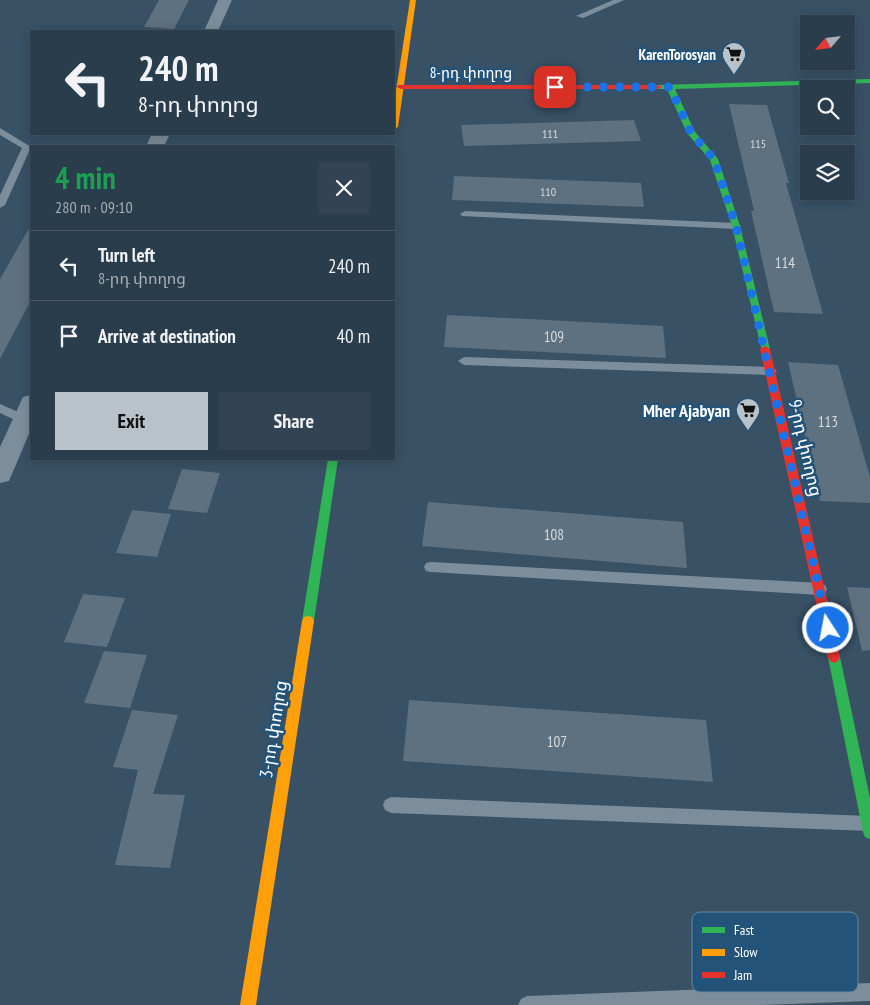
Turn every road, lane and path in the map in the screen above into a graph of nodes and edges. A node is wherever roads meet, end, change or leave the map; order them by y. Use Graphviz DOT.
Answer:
graph roads {
  1 [pos="225,0"];
  2 [pos="413,0"];
  3 [pos="620,0"];
  4 [pos="580,16"];
  5 [pos="211,30"];
  6 [pos="870,81"];
  7 [pos="401,87"];
  8 [pos="670,87"];
  9 [pos="395,121"];
  10 [pos="0,131"];
  11 [pos="0,205"];
  12 [pos="465,214"];
  13 [pos="736,226"];
  14 [pos="464,361"];
  15 [pos="771,371"];
  16 [pos="0,408"];
  17 [pos="27,411"];
  18 [pos="333,460"];
  19 [pos="0,474"];
  20 [pos="431,567"];
  21 [pos="820,589"];
  22 [pos="391,805"];
  23 [pos="869,826"];
  24 [pos="870,992"];
  25 [pos="248,1005"];
  26 [pos="527,1005"];
  1 -- 5 [label="street"];
  2 -- 7 [label="street"];
  3 -- 4 [label="lane"];
  6 -- 8 [label="street, 8-րդ փողոց"];
  7 -- 8 [label="street, 8-րդ փողոց"];
  7 -- 9 [label="street"];
  8 -- 13 [label="street, 9-րդ փողոց"];
  10 -- 11 [label="lane"];
  12 -- 13 [label="lane"];
  13 -- 15 [label="street, 9-րդ փողոց"];
  14 -- 15 [label="lane"];
  15 -- 21 [label="street, 9-րդ փողոց"];
  16 -- 17 [label="lane"];
  17 -- 19 [label="street"];
  18 -- 25 [label="street, 3-րդ փողոց"];
  20 -- 21 [label="lane"];
  21 -- 23 [label="street, 9-րդ փողոց"];
  22 -- 23 [label="lane"];
  24 -- 26 [label="lane"];
}
